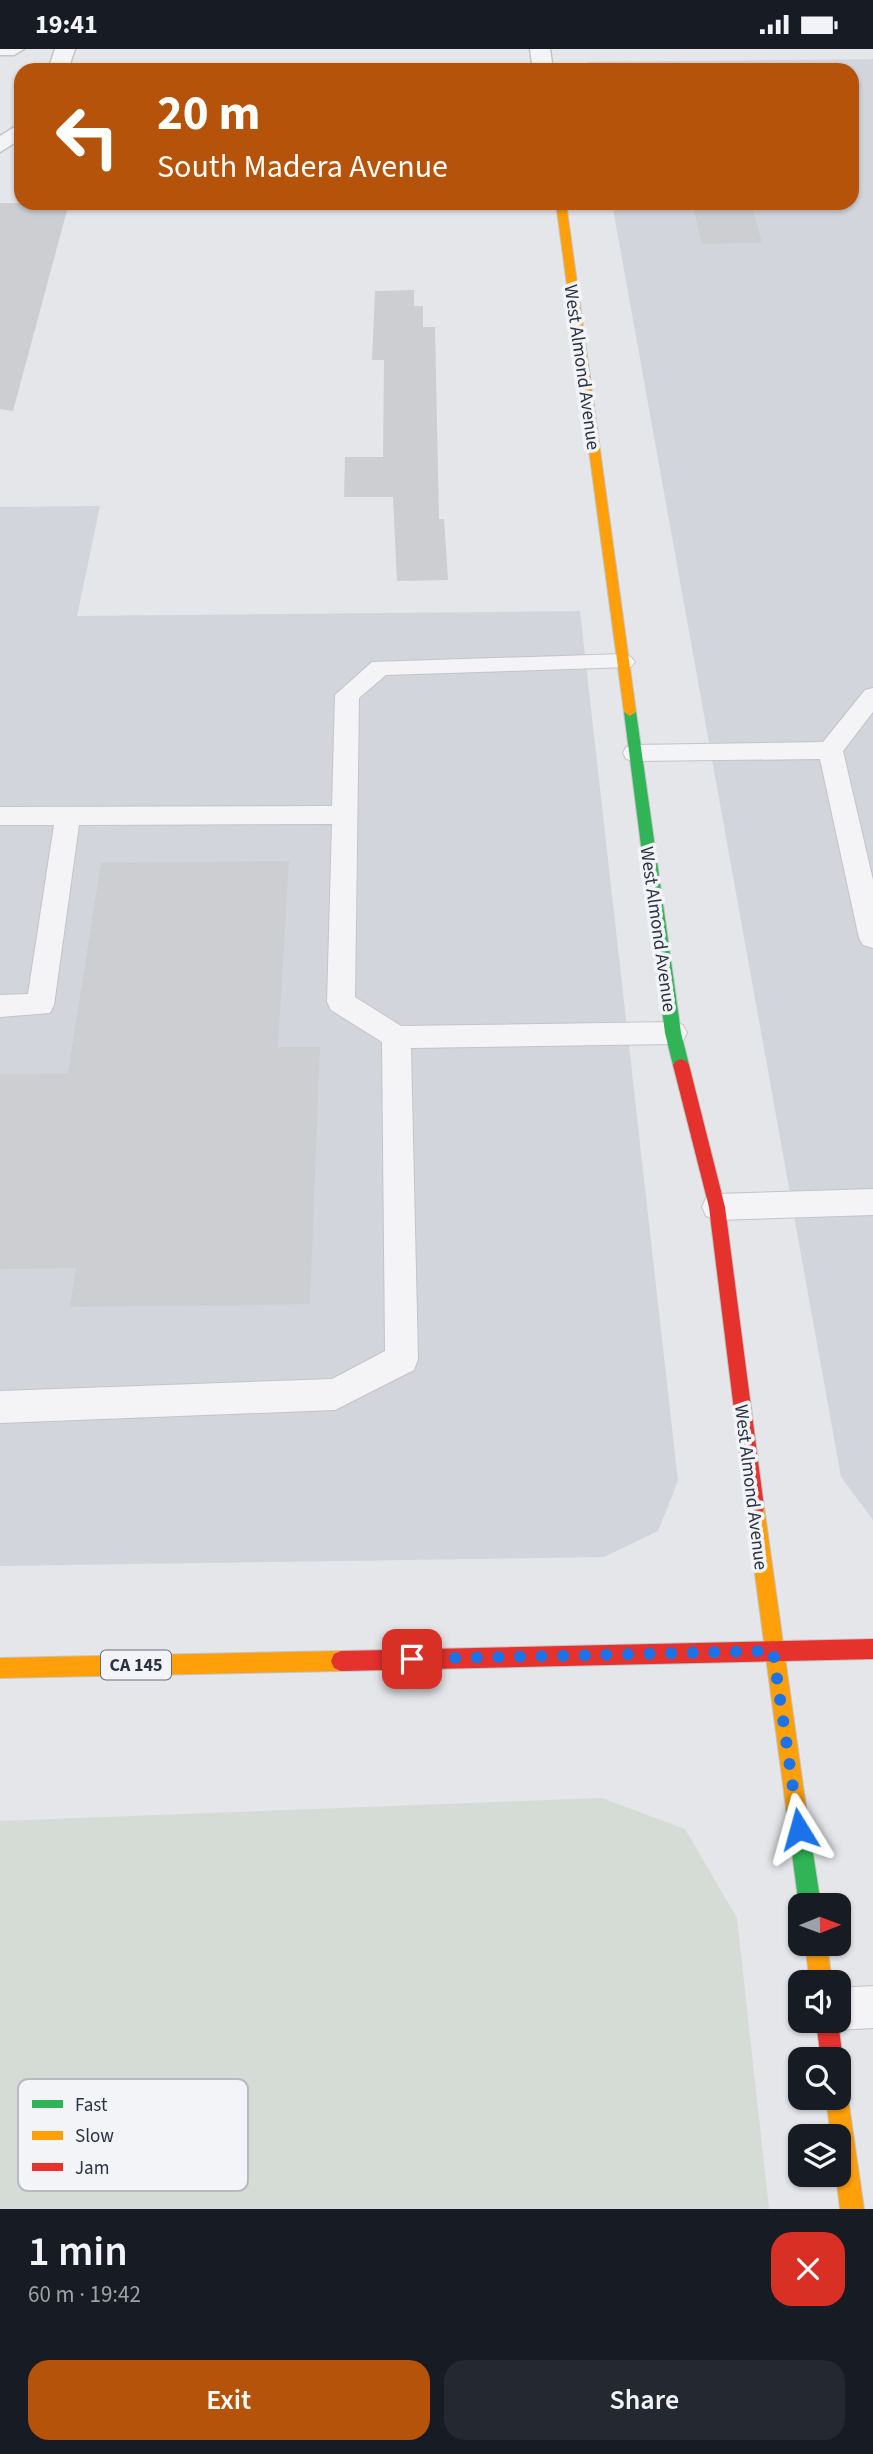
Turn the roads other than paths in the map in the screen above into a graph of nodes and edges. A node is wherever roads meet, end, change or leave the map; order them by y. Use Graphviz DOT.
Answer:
graph roads {
  1 [pos="0,49"];
  2 [pos="14,49"];
  3 [pos="14,135"];
  4 [pos="0,146"];
  5 [pos="562,210"];
  6 [pos="623,662"];
  7 [pos="873,696"];
  8 [pos="830,750"];
  9 [pos="635,753"];
  10 [pos="345,815"];
  11 [pos="0,816"];
  12 [pos="68,816"];
  13 [pos="873,938"];
  14 [pos="0,1006"];
  15 [pos="673,1033"];
  16 [pos="396,1037"];
  17 [pos="873,1202"];
  18 [pos="717,1207"];
  19 [pos="0,1407"];
  20 [pos="873,1649"];
  21 [pos="773,1651"];
  22 [pos="0,1668"];
  23 [pos="808,1893"];
  24 [pos="873,2007"];
  25 [pos="851,2008"];
  26 [pos="839,2110"];
  27 [pos="852,2209"];
  1 -- 2 [label="street"];
  3 -- 4 [label="street"];
  5 -- 6 [label="street, West Almond Avenue"];
  6 -- 9 [label="street, West Almond Avenue"];
  6 -- 10 [label="lane"];
  7 -- 8 [label="lane"];
  8 -- 9 [label="lane"];
  8 -- 13 [label="lane"];
  9 -- 15 [label="street, West Almond Avenue"];
  10 -- 12 [label="lane"];
  10 -- 16 [label="lane"];
  11 -- 12 [label="lane"];
  12 -- 14 [label="lane"];
  15 -- 16 [label="lane"];
  15 -- 18 [label="street, West Almond Avenue"];
  16 -- 19 [label="lane"];
  17 -- 18 [label="lane"];
  18 -- 21 [label="street, West Almond Avenue"];
  20 -- 21 [label="street, CA 145"];
  21 -- 22 [label="street, CA 145"];
  21 -- 23 [label="street, West Almond Avenue"];
  24 -- 25 [label="lane"];
  26 -- 27 [label="street"];
}
